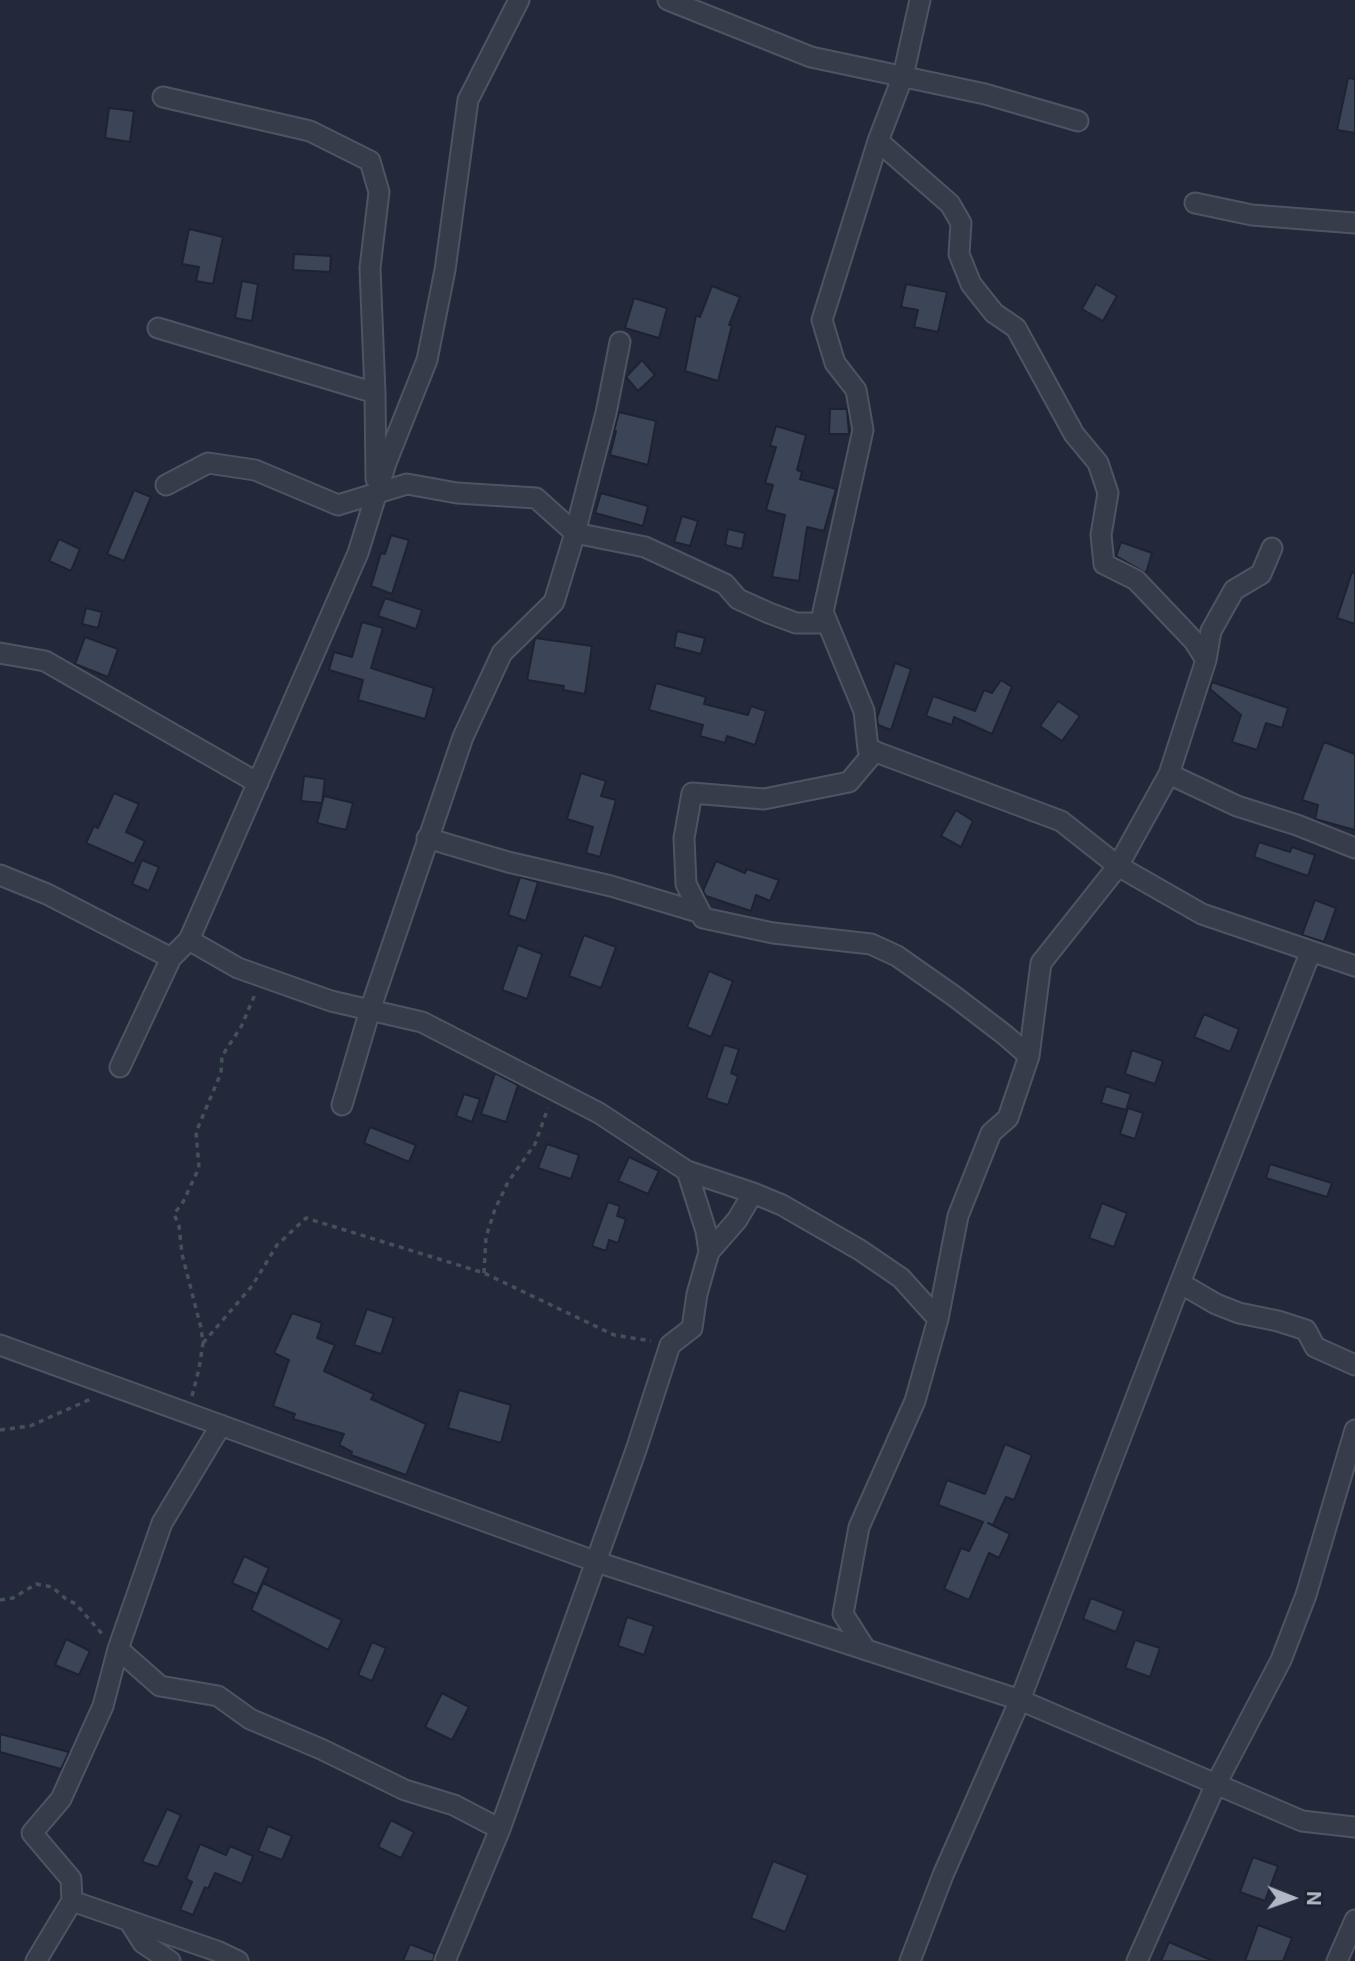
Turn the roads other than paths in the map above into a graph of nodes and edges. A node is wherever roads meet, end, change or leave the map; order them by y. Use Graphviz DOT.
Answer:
graph roads {
  1 [pos="519,0"];
  2 [pos="668,0"];
  3 [pos="920,0"];
  4 [pos="903,76"];
  5 [pos="163,97"];
  6 [pos="1078,121"];
  7 [pos="878,141"];
  8 [pos="1195,203"];
  9 [pos="1355,223"];
  10 [pos="158,328"];
  11 [pos="620,342"];
  12 [pos="375,393"];
  13 [pos="166,485"];
  14 [pos="376,494"];
  15 [pos="575,533"];
  16 [pos="1272,548"];
  17 [pos="827,623"];
  18 [pos="0,653"];
  19 [pos="1206,660"];
  20 [pos="874,751"];
  21 [pos="1169,774"];
  22 [pos="258,783"];
  23 [pos="427,838"];
  24 [pos="1355,848"];
  25 [pos="1118,866"];
  26 [pos="0,875"];
  27 [pos="701,912"];
  28 [pos="189,940"];
  29 [pos="1311,951"];
  30 [pos="171,958"];
  31 [pos="1355,966"];
  32 [pos="370,1010"];
  33 [pos="1029,1056"];
  34 [pos="120,1067"];
  35 [pos="342,1105"];
  36 [pos="687,1171"];
  37 [pos="753,1192"];
  38 [pos="709,1252"];
  39 [pos="1180,1283"];
  40 [pos="938,1319"];
  41 [pos="0,1345"];
  42 [pos="1355,1365"];
  43 [pos="221,1425"];
  44 [pos="1355,1430"];
  45 [pos="597,1562"];
  46 [pos="118,1649"];
  47 [pos="866,1650"];
  48 [pos="1020,1700"];
  49 [pos="1216,1784"];
  50 [pos="1355,1828"];
  51 [pos="500,1829"];
  52 [pos="72,1901"];
  53 [pos="1355,1920"];
  54 [pos="129,1921"];
  55 [pos="36,1961"];
  56 [pos="170,1961"];
  57 [pos="238,1961"];
  58 [pos="445,1961"];
  59 [pos="910,1961"];
  60 [pos="1137,1961"];
  61 [pos="1337,1961"];
  1 -- 14 [label="street"];
  2 -- 4 [label="street"];
  3 -- 4 [label="street"];
  4 -- 6 [label="street"];
  4 -- 7 [label="street"];
  5 -- 12 [label="street"];
  7 -- 17 [label="street"];
  7 -- 19 [label="street"];
  8 -- 9 [label="street"];
  10 -- 12 [label="street"];
  11 -- 15 [label="street"];
  12 -- 14 [label="street"];
  13 -- 14 [label="street"];
  14 -- 15 [label="street"];
  14 -- 22 [label="street"];
  15 -- 17 [label="street"];
  15 -- 23 [label="street"];
  16 -- 19 [label="street"];
  17 -- 20 [label="street"];
  18 -- 22 [label="street"];
  19 -- 21 [label="street"];
  20 -- 25 [label="street"];
  20 -- 27 [label="street"];
  21 -- 24 [label="street"];
  21 -- 25 [label="street"];
  22 -- 28 [label="street"];
  23 -- 27 [label="street"];
  23 -- 32 [label="street"];
  25 -- 29 [label="street"];
  25 -- 33 [label="street"];
  26 -- 30 [label="street"];
  27 -- 33 [label="street"];
  28 -- 30 [label="street"];
  28 -- 32 [label="street"];
  29 -- 31 [label="street"];
  29 -- 39 [label="street"];
  30 -- 34 [label="street"];
  32 -- 35 [label="street"];
  32 -- 36 [label="street"];
  33 -- 40 [label="street"];
  36 -- 37 [label="street"];
  36 -- 38 [label="street"];
  37 -- 38 [label="street"];
  37 -- 40 [label="street"];
  38 -- 45 [label="street"];
  39 -- 42 [label="street"];
  39 -- 48 [label="street"];
  40 -- 47 [label="street"];
  41 -- 43 [label="street"];
  43 -- 45 [label="street"];
  43 -- 46 [label="street"];
  44 -- 49 [label="street"];
  45 -- 47 [label="street"];
  45 -- 51 [label="street"];
  46 -- 51 [label="street"];
  46 -- 52 [label="street"];
  47 -- 48 [label="street"];
  48 -- 49 [label="street"];
  48 -- 59 [label="street"];
  49 -- 50 [label="street"];
  49 -- 60 [label="street"];
  51 -- 58 [label="street"];
  52 -- 54 [label="street"];
  52 -- 55 [label="street"];
  53 -- 61 [label="street"];
  54 -- 56 [label="street"];
  54 -- 57 [label="street"];
}
